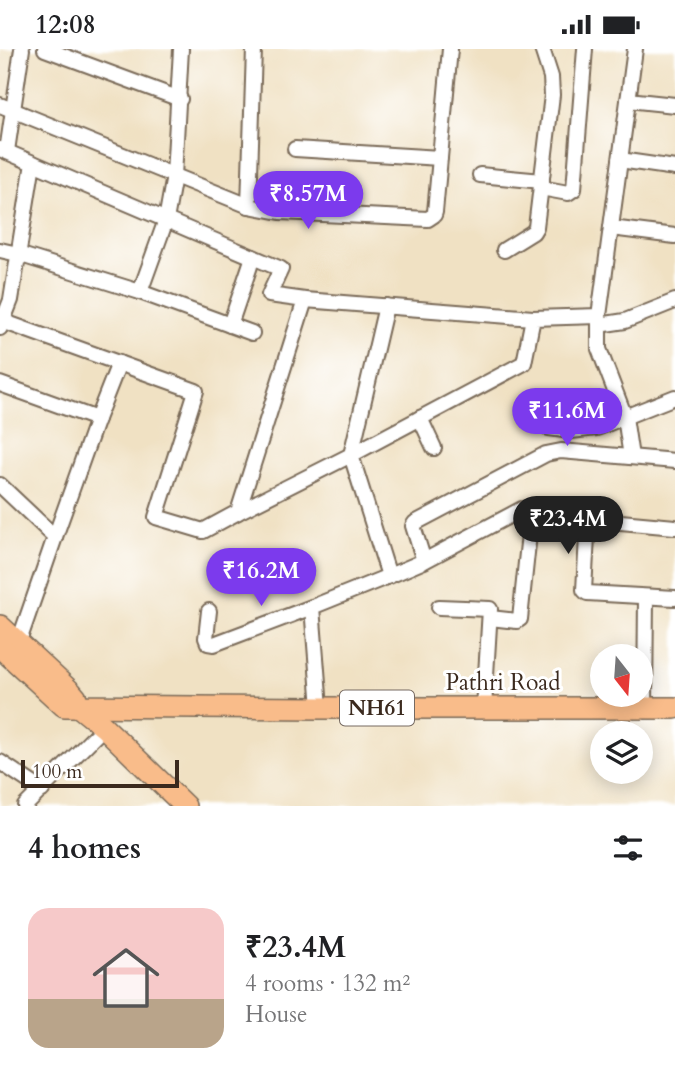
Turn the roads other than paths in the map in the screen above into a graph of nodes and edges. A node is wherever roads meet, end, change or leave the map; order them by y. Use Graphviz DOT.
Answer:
graph roads {
  1 [pos="22,49"];
  2 [pos="45,49"];
  3 [pos="181,49"];
  4 [pos="254,49"];
  5 [pos="450,49"];
  6 [pos="542,49"];
  7 [pos="586,49"];
  8 [pos="635,49"];
  9 [pos="180,99"];
  10 [pos="628,100"];
  11 [pos="675,105"];
  12 [pos="6,108"];
  13 [pos="295,149"];
  14 [pos="3,150"];
  15 [pos="440,158"];
  16 [pos="620,160"];
  17 [pos="33,163"];
  18 [pos="675,169"];
  19 [pos="174,176"];
  20 [pos="481,176"];
  21 [pos="542,184"];
  22 [pos="249,206"];
  23 [pos="166,220"];
  24 [pos="611,228"];
  25 [pos="675,236"];
  26 [pos="0,250"];
  27 [pos="504,250"];
  28 [pos="18,254"];
  29 [pos="253,257"];
  30 [pos="140,292"];
  31 [pos="305,300"];
  32 [pos="675,301"];
  33 [pos="386,306"];
  34 [pos="533,318"];
  35 [pos="599,320"];
  36 [pos="1,325"];
  37 [pos="230,325"];
  38 [pos="252,333"];
  39 [pos="119,363"];
  40 [pos="0,384"];
  41 [pos="675,397"];
  42 [pos="534,403"];
  43 [pos="625,417"];
  44 [pos="420,418"];
  45 [pos="97,419"];
  46 [pos="434,448"];
  47 [pos="351,455"];
  48 [pos="631,457"];
  49 [pos="675,461"];
  50 [pos="0,485"];
  51 [pos="238,512"];
  52 [pos="675,527"];
  53 [pos="55,537"];
  54 [pos="424,561"];
  55 [pos="389,576"];
  56 [pos="646,597"];
  57 [pos="675,598"];
  58 [pos="312,607"];
  59 [pos="439,607"];
  60 [pos="209,611"];
  61 [pos="490,618"];
  62 [pos="0,627"];
  63 [pos="9,645"];
  64 [pos="78,706"];
  65 [pos="320,708"];
  66 [pos="484,708"];
  67 [pos="645,708"];
  68 [pos="675,708"];
  69 [pos="101,725"];
  70 [pos="0,762"];
  71 [pos="42,790"];
  72 [pos="25,806"];
  73 [pos="185,806"];
  1 -- 12 [label="street"];
  2 -- 9 [label="street"];
  3 -- 9 [label="street"];
  4 -- 22 [label="street"];
  5 -- 15 [label="street"];
  6 -- 21 [label="street"];
  7 -- 21 [label="street"];
  8 -- 10 [label="street"];
  9 -- 19 [label="street"];
  10 -- 11 [label="street"];
  10 -- 16 [label="street"];
  12 -- 14 [label="street"];
  12 -- 19 [label="street"];
  13 -- 15 [label="street"];
  14 -- 17 [label="street"];
  15 -- 22 [label="street"];
  16 -- 18 [label="street"];
  16 -- 24 [label="street"];
  17 -- 23 [label="street"];
  17 -- 28 [label="street"];
  19 -- 22 [label="street"];
  19 -- 23 [label="street"];
  20 -- 21 [label="street"];
  21 -- 27 [label="street"];
  23 -- 29 [label="street"];
  23 -- 30 [label="street"];
  24 -- 25 [label="street"];
  24 -- 35 [label="street"];
  26 -- 28 [label="street"];
  28 -- 30 [label="street"];
  28 -- 36 [label="street"];
  29 -- 31 [label="street"];
  29 -- 37 [label="street"];
  30 -- 37 [label="street"];
  31 -- 33 [label="street"];
  31 -- 51 [label="street"];
  32 -- 35 [label="street"];
  33 -- 34 [label="street"];
  33 -- 47 [label="street"];
  34 -- 35 [label="street"];
  34 -- 44 [label="street"];
  35 -- 43 [label="street"];
  36 -- 39 [label="street"];
  37 -- 38 [label="street"];
  39 -- 45 [label="street"];
  39 -- 51 [label="street"];
  40 -- 45 [label="street"];
  41 -- 43 [label="street"];
  42 -- 43 [label="street"];
  43 -- 48 [label="street"];
  44 -- 46 [label="street"];
  44 -- 47 [label="street"];
  45 -- 53 [label="street"];
  47 -- 51 [label="street"];
  47 -- 55 [label="street"];
  48 -- 49 [label="street"];
  48 -- 54 [label="street"];
  50 -- 53 [label="street"];
  52 -- 56 [label="street"];
  53 -- 63 [label="street"];
  54 -- 55 [label="street"];
  54 -- 61 [label="street"];
  55 -- 58 [label="street"];
  56 -- 57 [label="street"];
  56 -- 67 [label="street"];
  58 -- 60 [label="street"];
  58 -- 65 [label="street"];
  59 -- 61 [label="street"];
  61 -- 66 [label="street"];
  62 -- 63 [label="highway"];
  63 -- 64 [label="highway"];
  64 -- 65 [label="highway, Pathri Road / NH61"];
  64 -- 69 [label="highway"];
  65 -- 66 [label="highway, Pathri Road / NH61"];
  66 -- 67 [label="highway, Pathri Road / NH61"];
  67 -- 68 [label="highway, Pathri Road / NH61"];
  69 -- 71 [label="street"];
  69 -- 73 [label="highway"];
  70 -- 71 [label="street"];
  71 -- 72 [label="street"];
}
